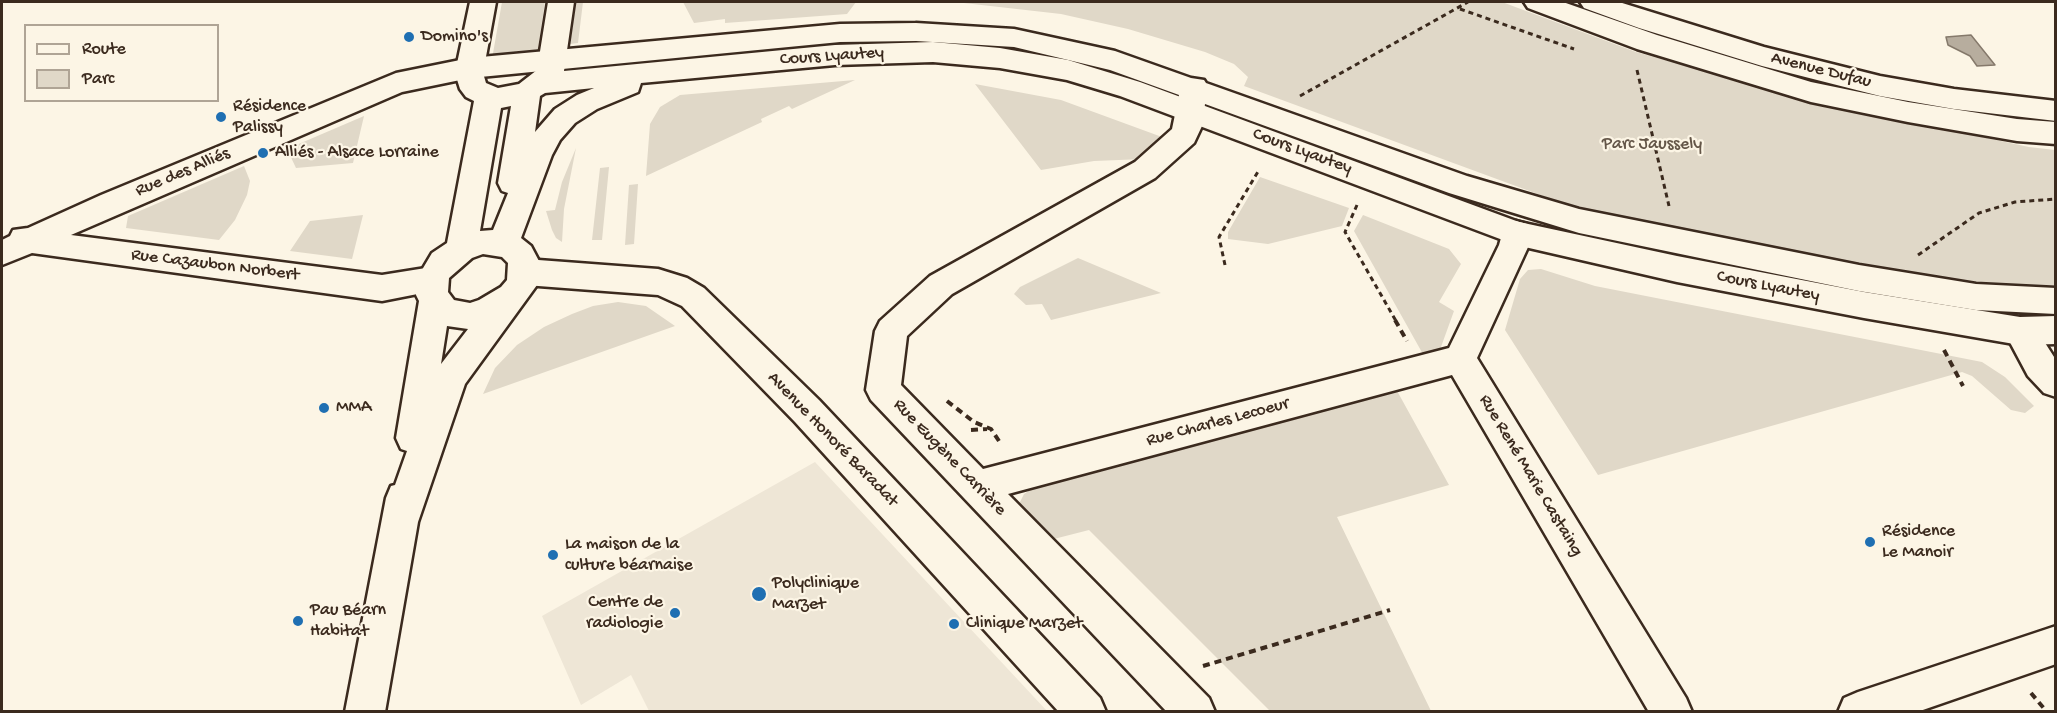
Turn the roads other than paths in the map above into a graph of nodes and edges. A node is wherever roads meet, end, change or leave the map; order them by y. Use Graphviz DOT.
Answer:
graph roads {
  1 [pos="483,2"];
  2 [pos="561,2"];
  3 [pos="1537,2"];
  4 [pos="1593,2"];
  5 [pos="470,68"];
  6 [pos="663,71"];
  7 [pos="540,78"];
  8 [pos="489,96"];
  9 [pos="1192,99"];
  10 [pos="2055,111"];
  11 [pos="2055,133"];
  12 [pos="1516,233"];
  13 [pos="10,240"];
  14 [pos="503,244"];
  15 [pos="461,249"];
  16 [pos="518,285"];
  17 [pos="434,291"];
  18 [pos="2055,302"];
  19 [pos="2055,330"];
  20 [pos="2020,331"];
  21 [pos="1460,359"];
  22 [pos="2055,382"];
  23 [pos="976,487"];
  24 [pos="400,521"];
  25 [pos="2055,645"];
  26 [pos="365,711"];
  27 [pos="1086,711"];
  28 [pos="1195,711"];
  29 [pos="1672,711"];
  30 [pos="1858,711"];
  1 -- 5 [label="main road"];
  2 -- 7 [label="main road"];
  3 -- 11 [label="main road"];
  4 -- 10 [label="main road, Avenue Dufau"];
  5 -- 7 [label="main road, Rue des Alliés"];
  5 -- 8 [label="main road"];
  5 -- 13 [label="main road, Rue des Alliés"];
  6 -- 7 [label="main road, Cours Lyautey"];
  6 -- 9 [label="main road, Cours Lyautey"];
  6 -- 14 [label="main road"];
  7 -- 8 [label="main road"];
  7 -- 9 [label="main road"];
  7 -- 14 [label="main road"];
  8 -- 15 [label="main road"];
  9 -- 12 [label="main road, Cours Lyautey"];
  9 -- 18 [label="main road"];
  9 -- 23 [label="main road, Rue Eugène Carrière"];
  12 -- 20 [label="main road, Cours Lyautey"];
  12 -- 21 [label="main road"];
  13 -- 17 [label="main road, Rue Cazaubon Norbert"];
  14 -- 15 [label="main road"];
  14 -- 16 [label="main road"];
  15 -- 17 [label="main road"];
  16 -- 17 [label="main road"];
  16 -- 24 [label="main road"];
  16 -- 27 [label="main road, Avenue Honoré Baradat"];
  17 -- 24 [label="main road"];
  19 -- 20 [label="main road, Cours Lyautey"];
  20 -- 22 [label="main road"];
  21 -- 23 [label="main road, Rue Charles Lecoeur"];
  21 -- 29 [label="main road, Rue René Marie Castaing"];
  23 -- 28 [label="main road, Rue Eugène Carrière"];
  24 -- 26 [label="main road"];
  25 -- 30 [label="main road"];
}
